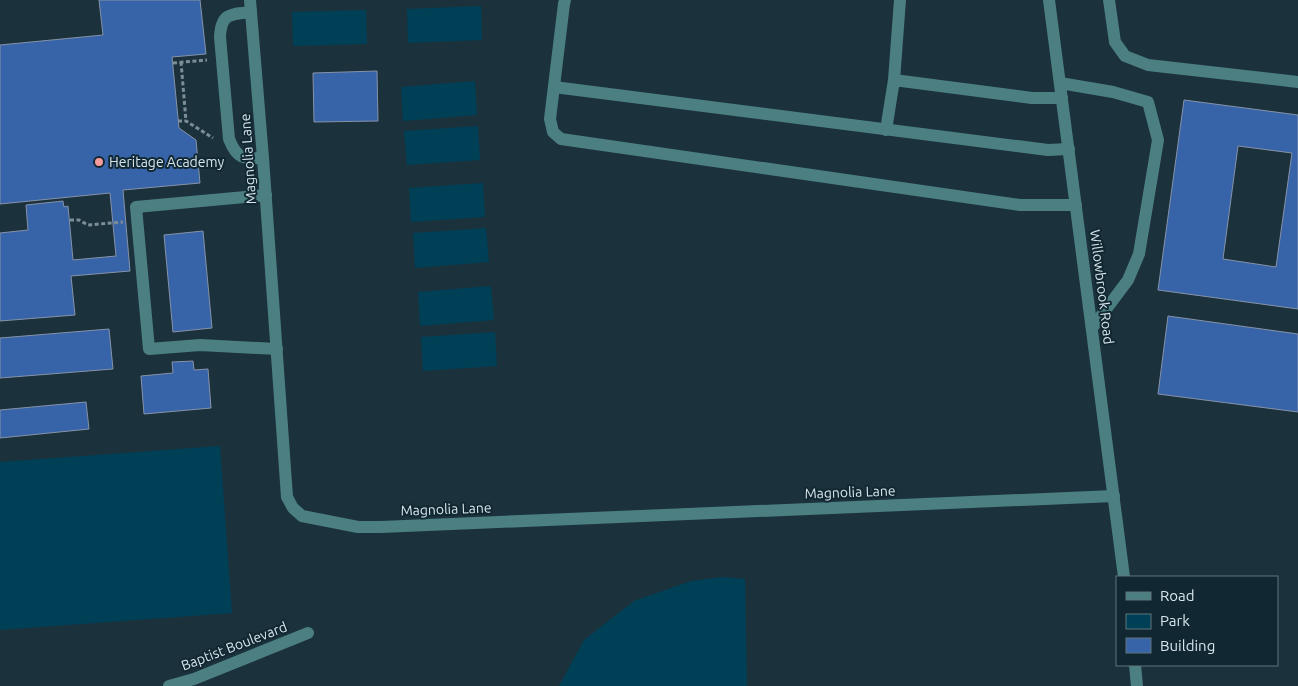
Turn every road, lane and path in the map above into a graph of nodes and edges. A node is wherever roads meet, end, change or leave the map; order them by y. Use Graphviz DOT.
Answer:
graph roads {
  1 [pos="565,0"];
  2 [pos="900,0"];
  3 [pos="1049,0"];
  4 [pos="1109,0"];
  5 [pos="251,6"];
  6 [pos="214,59"];
  7 [pos="181,62"];
  8 [pos="173,63"];
  9 [pos="894,80"];
  10 [pos="1298,82"];
  11 [pos="1060,83"];
  12 [pos="554,87"];
  13 [pos="1062,98"];
  14 [pos="186,120"];
  15 [pos="178,121"];
  16 [pos="886,130"];
  17 [pos="215,139"];
  18 [pos="1069,149"];
  19 [pos="263,158"];
  20 [pos="266,195"];
  21 [pos="1076,205"];
  22 [pos="1092,328"];
  23 [pos="277,349"];
  24 [pos="1114,496"];
  25 [pos="1124,576"];
  26 [pos="308,633"];
  27 [pos="1135,666"];
  28 [pos="169,686"];
  29 [pos="1137,686"];
  1 -- 12 [label="street"];
  2 -- 9 [label="street"];
  3 -- 11 [label="street, Willowbrook Road"];
  4 -- 10 [label="street"];
  5 -- 19 [label="street, Magnolia Lane"];
  5 -- 19 [label="street"];
  6 -- 7 [label="path"];
  7 -- 8 [label="path"];
  7 -- 14 [label="path"];
  9 -- 13 [label="street"];
  9 -- 16 [label="street"];
  11 -- 13 [label="street, Willowbrook Road"];
  11 -- 22 [label="street"];
  12 -- 16 [label="street"];
  12 -- 21 [label="street"];
  13 -- 18 [label="street, Willowbrook Road"];
  14 -- 15 [label="path"];
  14 -- 17 [label="path"];
  16 -- 18 [label="street"];
  18 -- 21 [label="street, Willowbrook Road"];
  19 -- 20 [label="street, Magnolia Lane"];
  20 -- 23 [label="street, Magnolia Lane"];
  20 -- 23 [label="street"];
  21 -- 22 [label="street, Willowbrook Road"];
  22 -- 24 [label="street, Willowbrook Road"];
  23 -- 24 [label="street, Magnolia Lane"];
  24 -- 25 [label="street, Willowbrook Road"];
  26 -- 28 [label="street, Baptist Boulevard"];
  27 -- 29 [label="street"];
}
